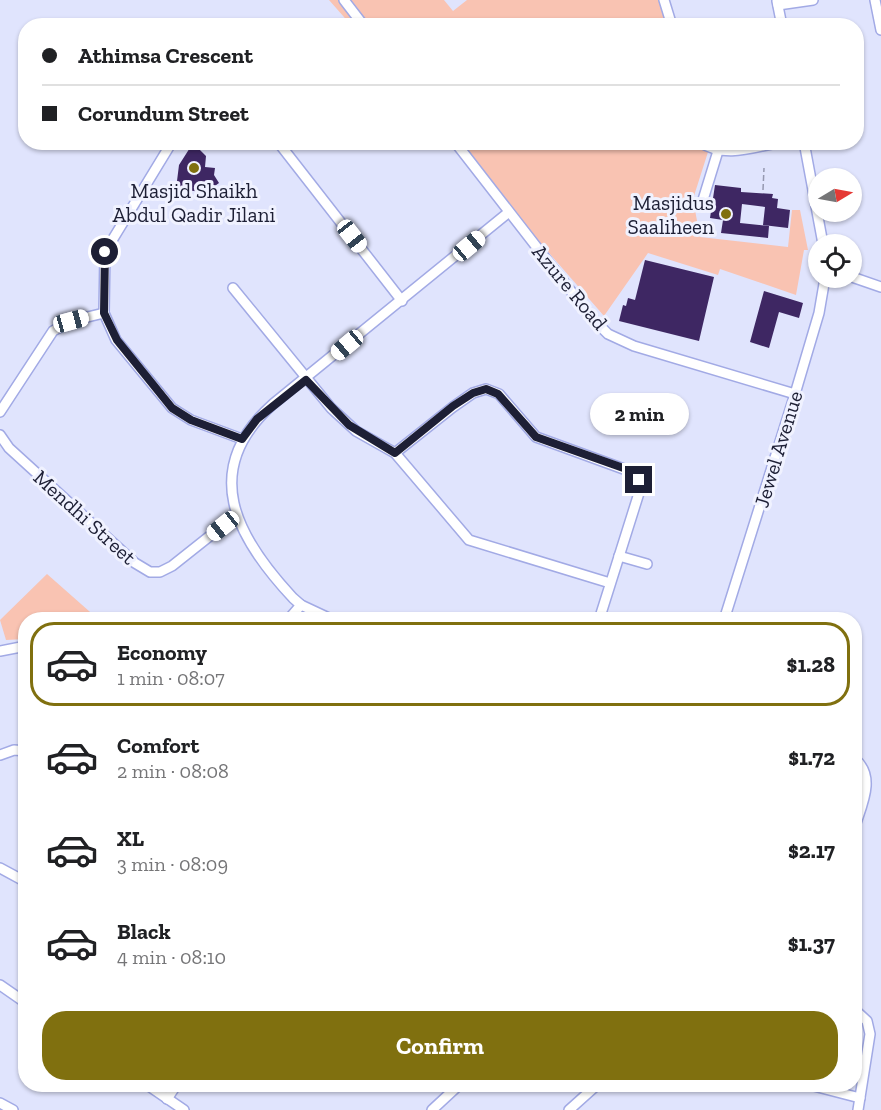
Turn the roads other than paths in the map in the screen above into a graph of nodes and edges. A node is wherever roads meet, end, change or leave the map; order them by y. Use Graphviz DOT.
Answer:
graph roads {
  1 [pos="344,0"];
  2 [pos="664,0"];
  3 [pos="813,0"];
  4 [pos="875,0"];
  5 [pos="777,2"];
  6 [pos="358,18"];
  7 [pos="670,18"];
  8 [pos="780,18"];
  9 [pos="881,30"];
  10 [pos="167,150"];
  11 [pos="284,150"];
  12 [pos="461,150"];
  13 [pos="725,150"];
  14 [pos="805,150"];
  15 [pos="718,151"];
  16 [pos="702,203"];
  17 [pos="509,212"];
  18 [pos="821,234"];
  19 [pos="862,280"];
  20 [pos="881,286"];
  21 [pos="232,288"];
  22 [pos="823,288"];
  23 [pos="402,301"];
  24 [pos="104,313"];
  25 [pos="306,380"];
  26 [pos="795,394"];
  27 [pos="0,412"];
  28 [pos="0,435"];
  29 [pos="242,439"];
  30 [pos="395,453"];
  31 [pos="235,516"];
  32 [pos="619,556"];
  33 [pos="647,564"];
  34 [pos="610,583"];
  35 [pos="301,605"];
  36 [pos="295,612"];
  37 [pos="316,612"];
  38 [pos="601,612"];
  39 [pos="727,612"];
  40 [pos="18,647"];
  41 [pos="0,649"];
  42 [pos="18,750"];
  43 [pos="0,755"];
  44 [pos="862,767"];
  45 [pos="862,804"];
  46 [pos="0,868"];
  47 [pos="18,878"];
  48 [pos="0,986"];
  49 [pos="18,998"];
  50 [pos="862,1016"];
  51 [pos="862,1085"];
  52 [pos="157,1092"];
  53 [pos="172,1092"];
  54 [pos="451,1092"];
  55 [pos="589,1092"];
  56 [pos="837,1092"];
  57 [pos="861,1092"];
  58 [pos="860,1098"];
  59 [pos="167,1099"];
  60 [pos="0,1103"];
  61 [pos="13,1110"];
  62 [pos="184,1110"];
  63 [pos="432,1110"];
  64 [pos="569,1110"];
  65 [pos="858,1110"];
  1 -- 6 [label="street"];
  2 -- 7 [label="street"];
  3 -- 5 [label="street"];
  4 -- 9 [label="street"];
  5 -- 8 [label="street"];
  10 -- 24 [label="street"];
  11 -- 23 [label="street"];
  12 -- 17 [label="street, Azure Road"];
  13 -- 15 [label="street"];
  14 -- 18 [label="street"];
  15 -- 16 [label="street"];
  17 -- 23 [label="street"];
  17 -- 26 [label="street, Azure Road"];
  19 -- 20 [label="street"];
  21 -- 25 [label="street"];
  22 -- 26 [label="street, Jewel Avenue"];
  23 -- 25 [label="street"];
  24 -- 27 [label="street"];
  24 -- 29 [label="street"];
  25 -- 29 [label="street"];
  25 -- 30 [label="street"];
  26 -- 39 [label="street, Jewel Avenue"];
  28 -- 31 [label="street, Mendhi Street"];
  29 -- 31 [label="street"];
  30 -- 32 [label="street"];
  30 -- 34 [label="street"];
  31 -- 35 [label="street"];
  32 -- 33 [label="street"];
  32 -- 34 [label="street"];
  34 -- 38 [label="street"];
  35 -- 36 [label="street"];
  35 -- 37 [label="street"];
  40 -- 41 [label="street"];
  42 -- 43 [label="street"];
  44 -- 45 [label="street"];
  46 -- 47 [label="street"];
  48 -- 49 [label="street"];
  50 -- 51 [label="street"];
  52 -- 59 [label="street"];
  53 -- 59 [label="street"];
  54 -- 63 [label="street"];
  55 -- 64 [label="street"];
  56 -- 58 [label="street"];
  57 -- 58 [label="street"];
  58 -- 65 [label="street"];
  59 -- 62 [label="street"];
  60 -- 61 [label="street"];
}
